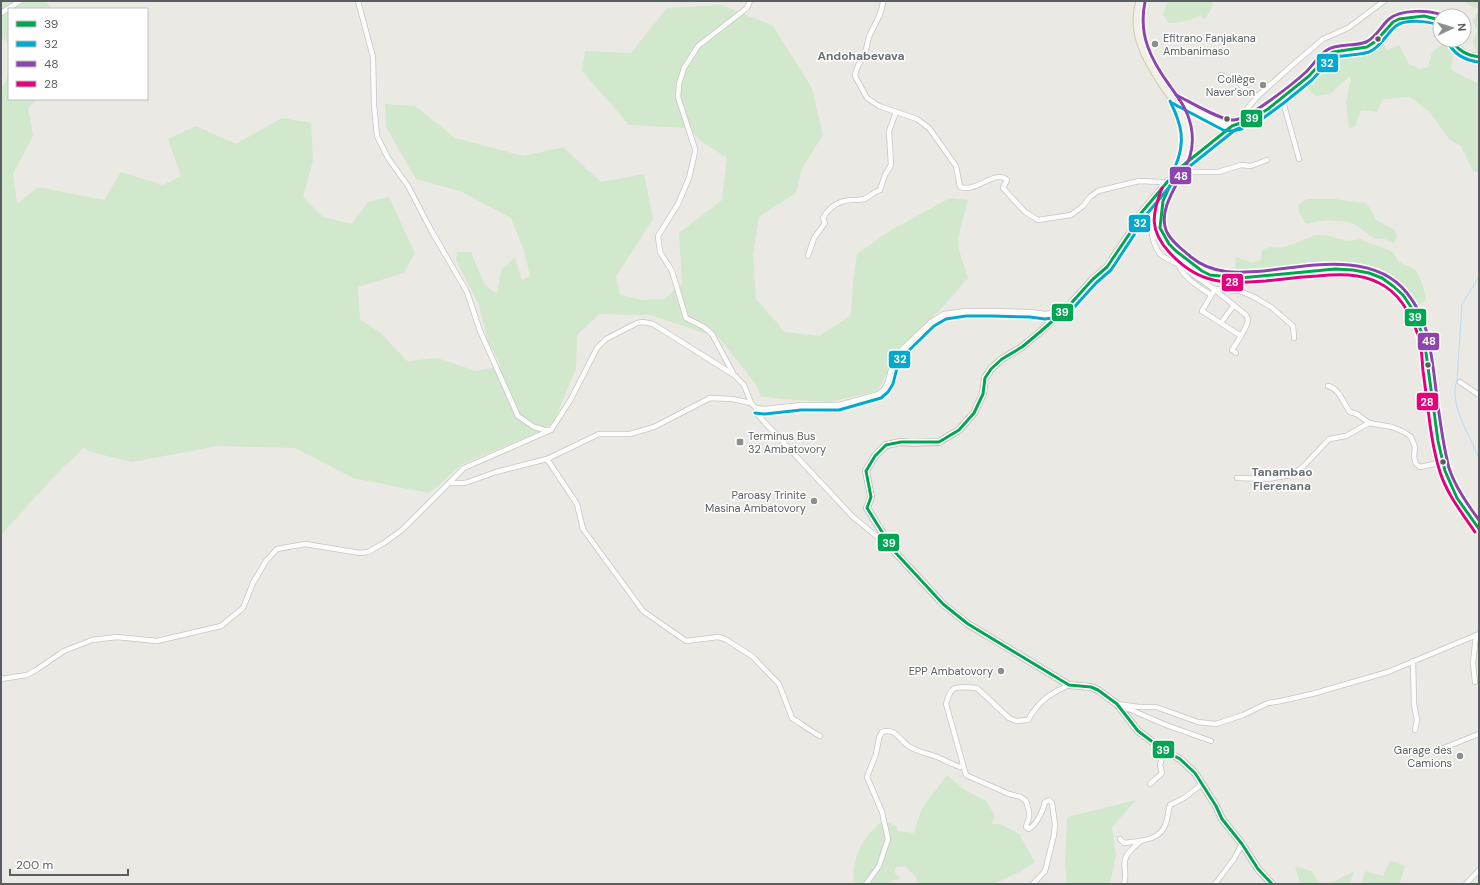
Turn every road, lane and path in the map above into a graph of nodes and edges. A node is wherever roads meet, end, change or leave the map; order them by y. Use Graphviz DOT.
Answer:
graph roads {
  1 [pos="20,1"];
  2 [pos="358,1"];
  3 [pos="750,1"];
  4 [pos="883,1"];
  5 [pos="1140,1"];
  6 [pos="1384,1"];
  7 [pos="9,8"];
  8 [pos="1432,17"];
  9 [pos="1456,48"];
  10 [pos="1479,57"];
  11 [pos="1221,75"];
  12 [pos="1258,96"];
  13 [pos="1282,98"];
  14 [pos="1174,99"];
  15 [pos="896,112"];
  16 [pos="1232,126"];
  17 [pos="1299,159"];
  18 [pos="1267,160"];
  19 [pos="1177,173"];
  20 [pos="1165,189"];
  21 [pos="1164,235"];
  22 [pos="808,256"];
  23 [pos="1215,290"];
  24 [pos="1211,295"];
  25 [pos="1234,305"];
  26 [pos="1058,315"];
  27 [pos="1221,323"];
  28 [pos="1241,336"];
  29 [pos="1294,338"];
  30 [pos="1236,354"];
  31 [pos="734,375"];
  32 [pos="1460,382"];
  33 [pos="1328,386"];
  34 [pos="1479,395"];
  35 [pos="751,402"];
  36 [pos="756,408"];
  37 [pos="1369,423"];
  38 [pos="551,430"];
  39 [pos="546,459"];
  40 [pos="1443,462"];
  41 [pos="1237,478"];
  42 [pos="450,483"];
  43 [pos="1479,529"];
  44 [pos="894,551"];
  45 [pos="1477,634"];
  46 [pos="1412,661"];
  47 [pos="1,679"];
  48 [pos="1476,682"];
  49 [pos="1068,685"];
  50 [pos="1116,704"];
  51 [pos="1415,730"];
  52 [pos="1479,734"];
  53 [pos="820,736"];
  54 [pos="1211,741"];
  55 [pos="1441,749"];
  56 [pos="1164,750"];
  57 [pos="963,765"];
  58 [pos="1150,784"];
  59 [pos="1202,784"];
  60 [pos="1120,839"];
  61 [pos="1141,841"];
  62 [pos="1242,844"];
  63 [pos="1479,870"];
  64 [pos="866,884"];
  65 [pos="1033,884"];
  66 [pos="1124,884"];
  67 [pos="1215,884"];
  68 [pos="1272,884"];
  69 [pos="1466,884"];
  1 -- 7 [label="street"];
  2 -- 38 [label="street"];
  3 -- 31 [label="street"];
  4 -- 15 [label="street"];
  5 -- 14 [label="main road"];
  6 -- 12 [label="street"];
  8 -- 13 [label="street"];
  9 -- 10 [label="street"];
  11 -- 12 [label="street"];
  12 -- 16 [label="street"];
  13 -- 16 [label="street"];
  13 -- 17 [label="street"];
  14 -- 16 [label="street"];
  14 -- 19 [label="main road"];
  15 -- 20 [label="street"];
  15 -- 22 [label="street"];
  16 -- 19 [label="street"];
  18 -- 19 [label="street"];
  19 -- 20 [label="main road"];
  20 -- 21 [label="main road"];
  20 -- 24 [label="street"];
  20 -- 26 [label="street"];
  21 -- 23 [label="street"];
  21 -- 40 [label="main road"];
  23 -- 24 [label="street"];
  23 -- 25 [label="street"];
  23 -- 29 [label="street"];
  24 -- 27 [label="street"];
  25 -- 27 [label="street"];
  25 -- 28 [label="street"];
  26 -- 36 [label="street"];
  26 -- 44 [label="street"];
  27 -- 28 [label="street"];
  28 -- 30 [label="street"];
  31 -- 35 [label="street"];
  31 -- 38 [label="street"];
  32 -- 34 [label="street"];
  33 -- 37 [label="street"];
  35 -- 36 [label="street"];
  35 -- 39 [label="street"];
  36 -- 44 [label="street"];
  37 -- 40 [label="street"];
  37 -- 41 [label="street"];
  38 -- 42 [label="street"];
  39 -- 42 [label="street"];
  39 -- 53 [label="street"];
  40 -- 43 [label="main road"];
  42 -- 47 [label="street"];
  44 -- 49 [label="street"];
  45 -- 46 [label="street"];
  45 -- 48 [label="street"];
  46 -- 50 [label="street"];
  46 -- 51 [label="street"];
  49 -- 50 [label="street"];
  49 -- 57 [label="street"];
  50 -- 54 [label="street"];
  50 -- 56 [label="street"];
  52 -- 55 [label="street"];
  56 -- 58 [label="street"];
  56 -- 59 [label="street"];
  57 -- 64 [label="street"];
  57 -- 65 [label="street"];
  59 -- 61 [label="street"];
  59 -- 62 [label="street"];
  60 -- 61 [label="street"];
  61 -- 66 [label="street"];
  62 -- 67 [label="street"];
  62 -- 68 [label="street"];
  63 -- 69 [label="street"];
}
